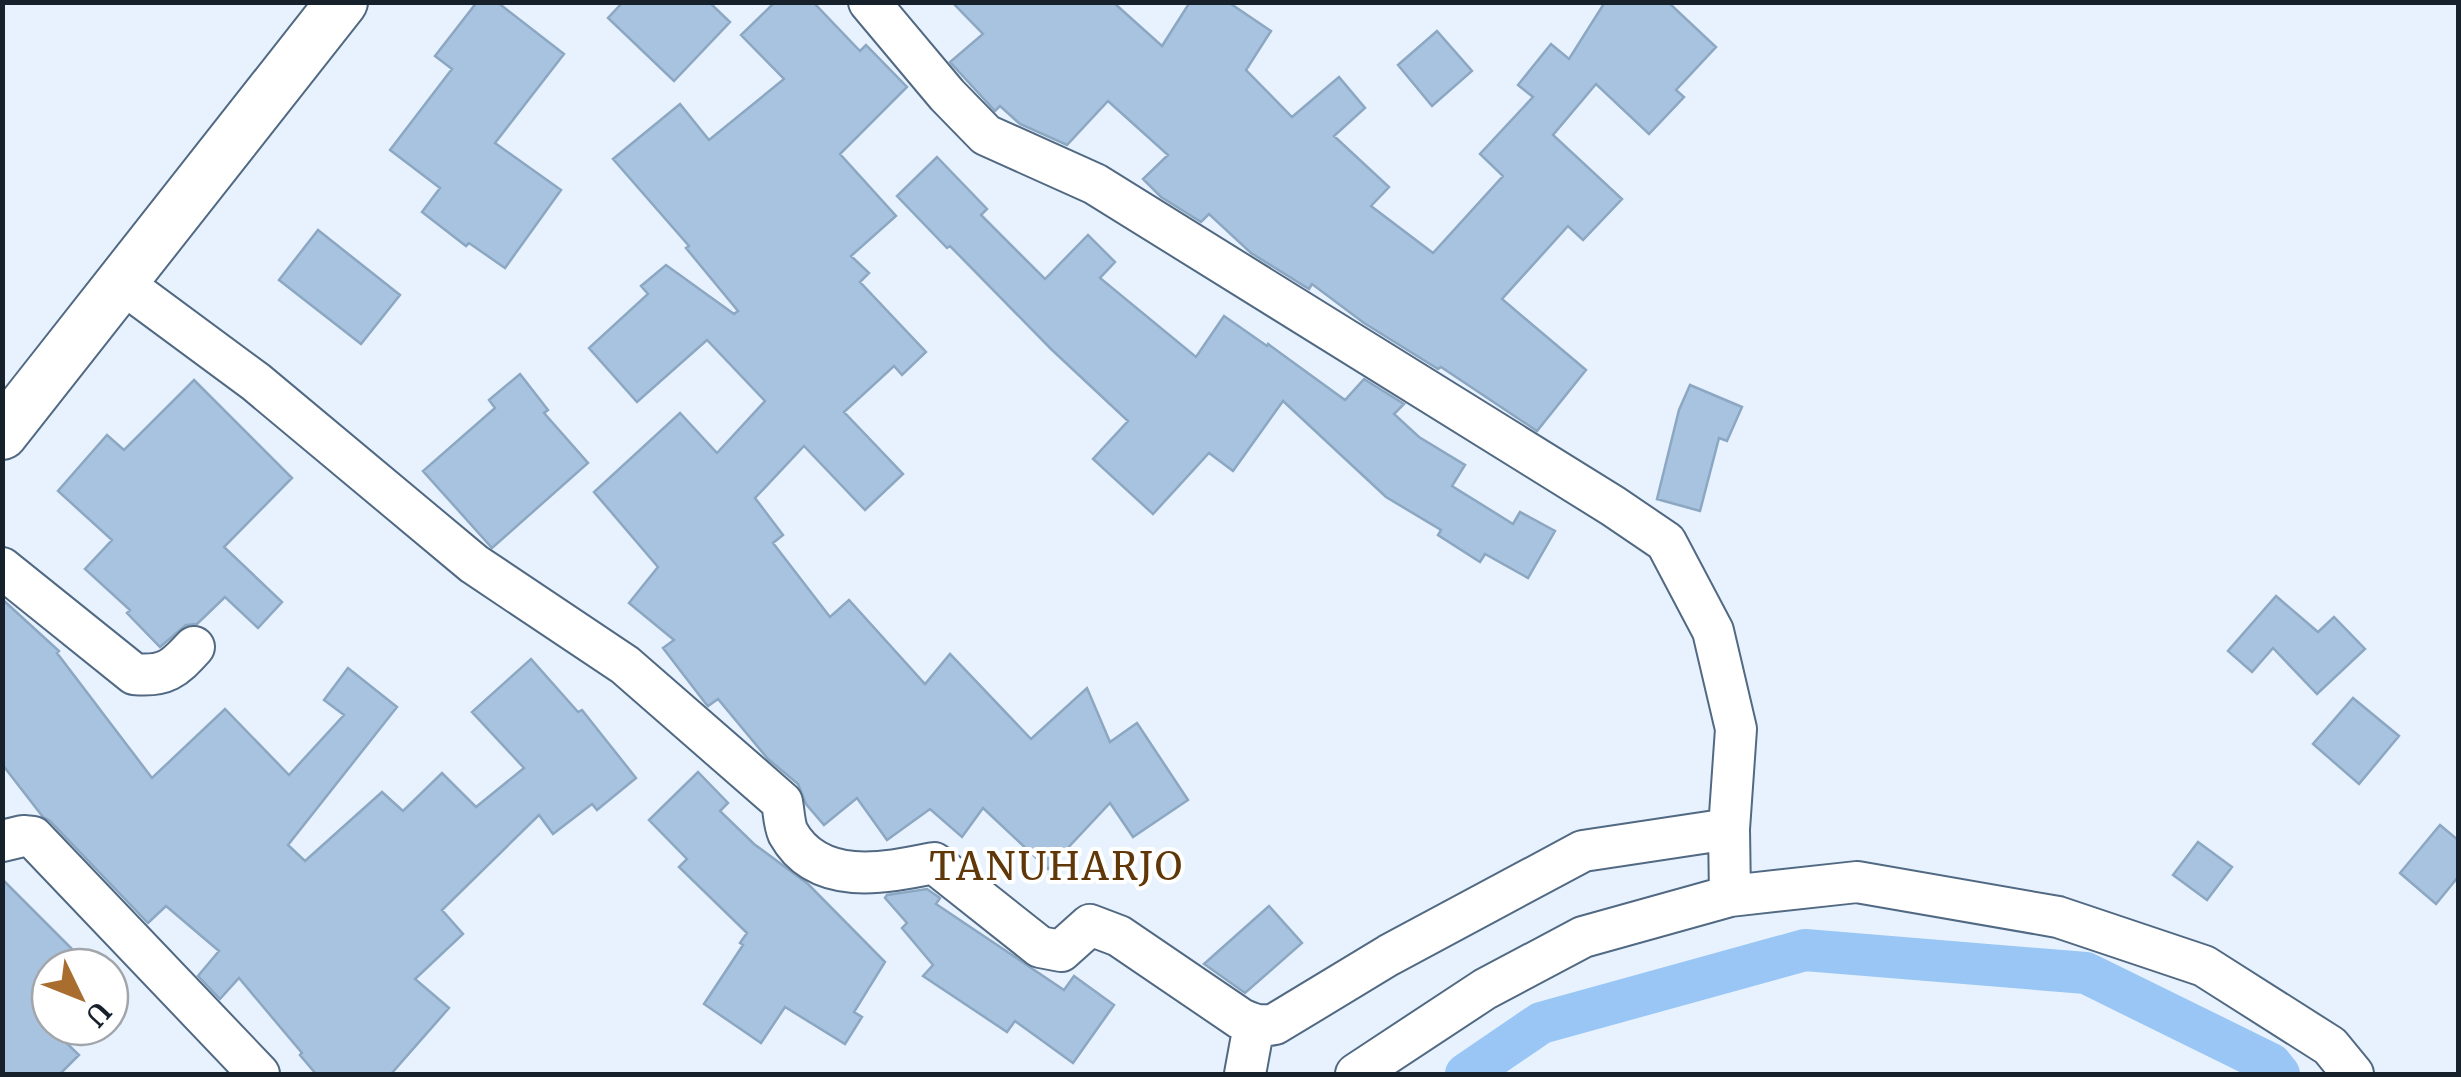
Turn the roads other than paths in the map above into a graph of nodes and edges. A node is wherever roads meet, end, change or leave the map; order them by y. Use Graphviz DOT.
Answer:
graph roads {
  1 [pos="342,2"];
  2 [pos="868,2"];
  3 [pos="122,283"];
  4 [pos="2,434"];
  5 [pos="2,568"];
  6 [pos="194,647"];
  7 [pos="1729,829"];
  8 [pos="2,841"];
  9 [pos="1730,896"];
  10 [pos="1254,1025"];
  11 [pos="260,1074"];
  12 [pos="1245,1074"];
  13 [pos="1356,1074"];
  14 [pos="2353,1074"];
  1 -- 3 [label="street"];
  2 -- 7 [label="street"];
  3 -- 4 [label="street"];
  3 -- 10 [label="street"];
  5 -- 6 [label="street"];
  7 -- 9 [label="street"];
  7 -- 10 [label="street"];
  8 -- 11 [label="street"];
  9 -- 13 [label="street"];
  9 -- 14 [label="street"];
  10 -- 12 [label="street"];
}
